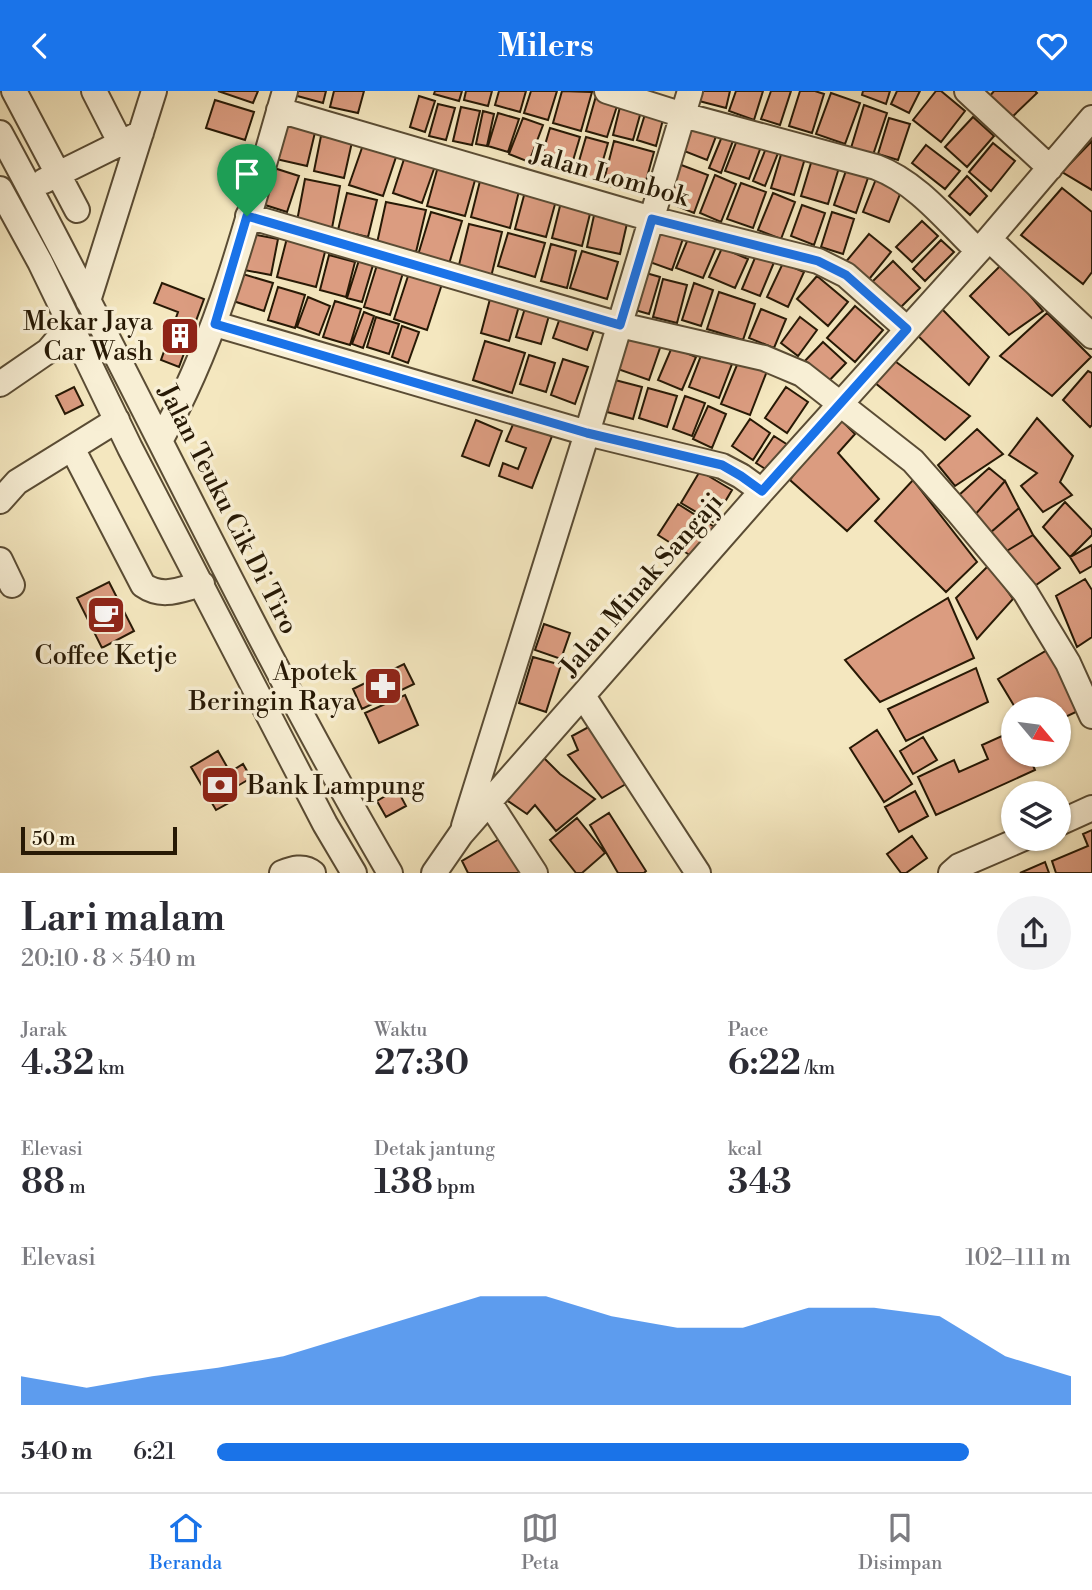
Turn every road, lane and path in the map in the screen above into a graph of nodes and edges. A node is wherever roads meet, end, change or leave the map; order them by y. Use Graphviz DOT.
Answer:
graph roads {
  1 [pos="14,91"];
  2 [pos="94,91"];
  3 [pos="154,91"];
  4 [pos="607,91"];
  5 [pos="690,91"];
  6 [pos="967,91"];
  7 [pos="282,100"];
  8 [pos="683,115"];
  9 [pos="1092,118"];
  10 [pos="0,133"];
  11 [pos="131,138"];
  12 [pos="1050,168"];
  13 [pos="59,175"];
  14 [pos="30,187"];
  15 [pos="0,188"];
  16 [pos="78,210"];
  17 [pos="247,216"];
  18 [pos="652,219"];
  19 [pos="984,245"];
  20 [pos="88,301"];
  21 [pos="215,324"];
  22 [pos="71,325"];
  23 [pos="620,325"];
  24 [pos="907,329"];
  25 [pos="1092,336"];
  26 [pos="0,384"];
  27 [pos="840,403"];
  28 [pos="117,420"];
  29 [pos="587,433"];
  30 [pos="161,439"];
  31 [pos="72,448"];
  32 [pos="762,491"];
  33 [pos="0,501"];
  34 [pos="0,560"];
  35 [pos="202,584"];
  36 [pos="12,585"];
  37 [pos="583,696"];
  38 [pos="1092,716"];
  39 [pos="489,802"];
  40 [pos="1092,808"];
  41 [pos="1071,818"];
  42 [pos="461,834"];
  43 [pos="1001,850"];
  44 [pos="966,869"];
  45 [pos="282,873"];
  46 [pos="313,873"];
  47 [pos="354,873"];
  48 [pos="390,873"];
  49 [pos="434,873"];
  50 [pos="536,873"];
  51 [pos="698,873"];
  1 -- 13 [label="street"];
  2 -- 11 [label="street"];
  3 -- 11 [label="street"];
  4 -- 8 [label="street"];
  5 -- 8 [label="street"];
  6 -- 12 [label="street"];
  7 -- 17 [label="street"];
  7 -- 18 [label="street, Jalan Lombok"];
  8 -- 18 [label="street"];
  8 -- 19 [label="street"];
  9 -- 12 [label="street, Jalan Minak Sangaji"];
  10 -- 14 [label="street, Jalan Teuku Cik Di Tiro"];
  11 -- 13 [label="street"];
  11 -- 20 [label="street"];
  12 -- 19 [label="street, Jalan Minak Sangaji"];
  13 -- 14 [label="street"];
  13 -- 16 [label="street"];
  14 -- 20 [label="street, Jalan Teuku Cik Di Tiro"];
  15 -- 22 [label="street"];
  17 -- 21 [label="street"];
  17 -- 23 [label="street"];
  18 -- 23 [label="street"];
  18 -- 24 [label="street, Jalan Lombok"];
  19 -- 24 [label="street, Jalan Minak Sangaji"];
  19 -- 25 [label="street"];
  20 -- 30 [label="street, Jalan Teuku Cik Di Tiro"];
  21 -- 29 [label="street"];
  21 -- 30 [label="street"];
  22 -- 26 [label="street"];
  22 -- 28 [label="street"];
  23 -- 27 [label="street"];
  23 -- 29 [label="street"];
  24 -- 27 [label="street, Jalan Minak Sangaji"];
  27 -- 32 [label="street, Jalan Minak Sangaji"];
  27 -- 38 [label="street"];
  28 -- 31 [label="street"];
  28 -- 35 [label="street"];
  29 -- 32 [label="street"];
  29 -- 42 [label="street"];
  30 -- 48 [label="street, Jalan Teuku Cik Di Tiro"];
  31 -- 33 [label="street"];
  31 -- 35 [label="street"];
  32 -- 37 [label="street, Jalan Minak Sangaji"];
  34 -- 36 [label="street"];
  35 -- 47 [label="street"];
  37 -- 39 [label="street, Jalan Minak Sangaji"];
  37 -- 51 [label="street"];
  39 -- 42 [label="street, Jalan Minak Sangaji"];
  39 -- 50 [label="street"];
  40 -- 41 [label="street"];
  42 -- 49 [label="street, Jalan Minak Sangaji"];
  43 -- 44 [label="street"];
  45 -- 46 [label="street"];
}
